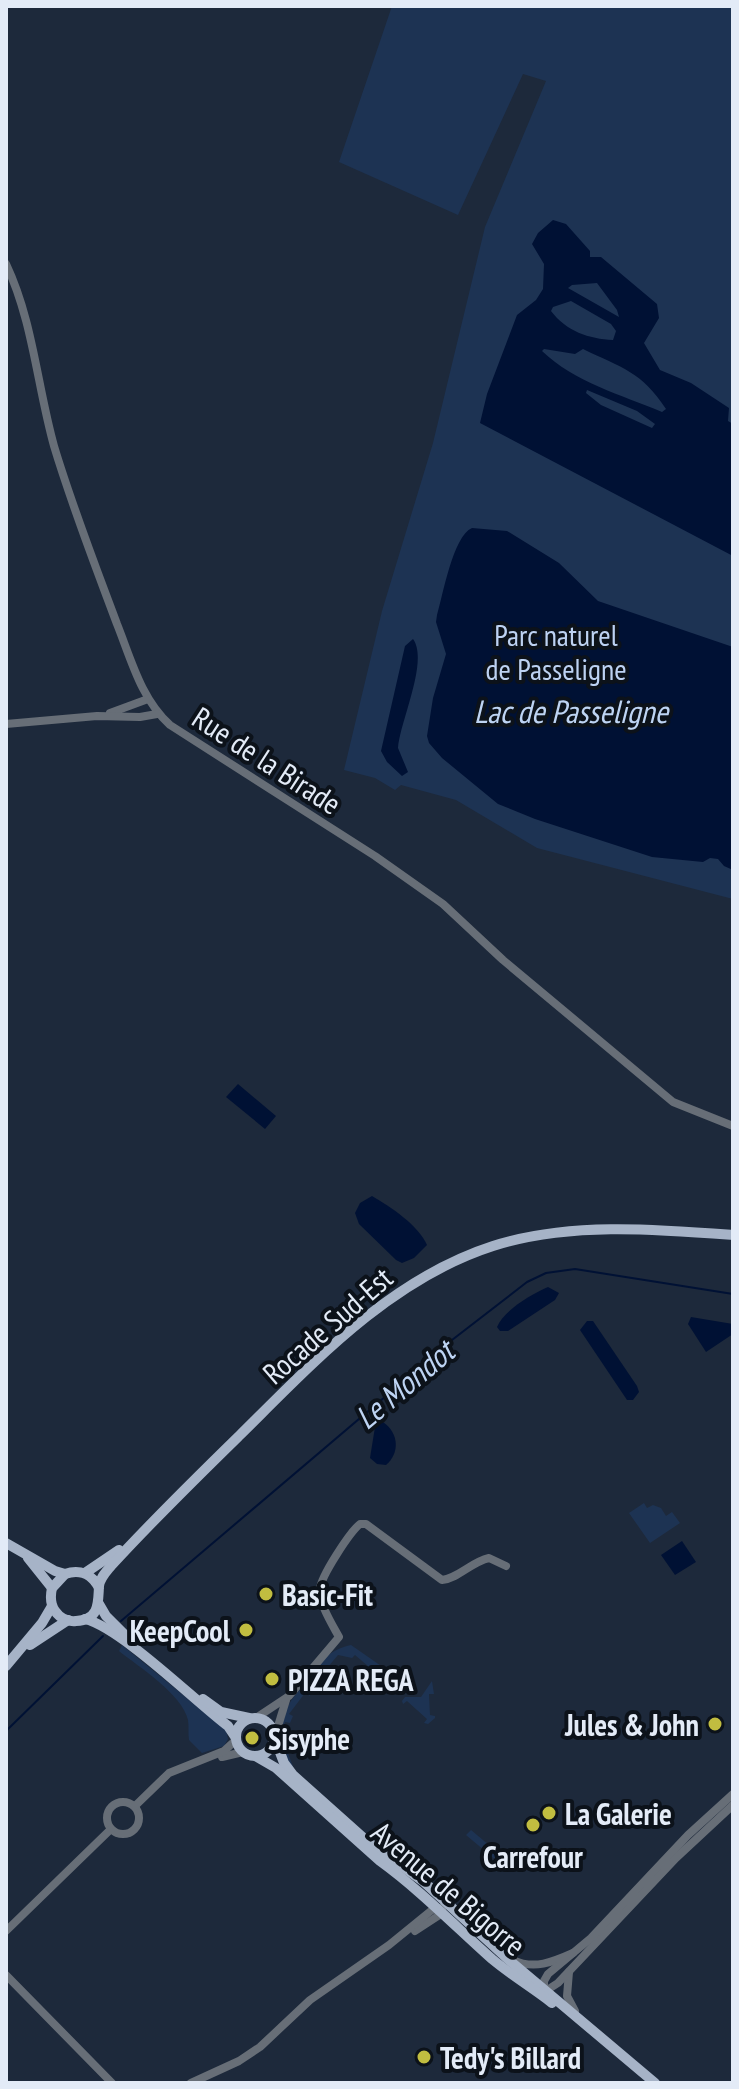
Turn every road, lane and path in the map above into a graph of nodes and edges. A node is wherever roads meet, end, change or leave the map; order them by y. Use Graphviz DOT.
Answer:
graph roads {
  1 [pos="6,264"];
  2 [pos="148,699"];
  3 [pos="157,714"];
  4 [pos="97,716"];
  5 [pos="6,724"];
  6 [pos="733,1126"];
  7 [pos="733,1233"];
  8 [pos="142,1531"];
  9 [pos="6,1543"];
  10 [pos="22,1551"];
  11 [pos="506,1566"];
  12 [pos="85,1573"];
  13 [pos="65,1574"];
  14 [pos="52,1588"];
  15 [pos="99,1588"];
  16 [pos="99,1604"];
  17 [pos="52,1606"];
  18 [pos="85,1619"];
  19 [pos="68,1620"];
  20 [pos="15,1656"];
  21 [pos="6,1666"];
  22 [pos="289,1696"];
  23 [pos="252,1718"];
  24 [pos="275,1738"];
  25 [pos="236,1739"];
  26 [pos="243,1752"];
  27 [pos="257,1757"];
  28 [pos="194,1763"];
  29 [pos="733,1794"];
  30 [pos="733,1805"];
  31 [pos="135,1806"];
  32 [pos="111,1829"];
  33 [pos="388,1866"];
  34 [pos="442,1907"];
  35 [pos="425,1917"];
  36 [pos="419,1928"];
  37 [pos="462,1928"];
  38 [pos="6,1931"];
  39 [pos="389,1945"];
  40 [pos="573,1953"];
  41 [pos="504,1954"];
  42 [pos="569,1971"];
  43 [pos="6,1975"];
  44 [pos="545,1991"];
  45 [pos="634,2066"];
  46 [pos="112,2083"];
  47 [pos="191,2083"];
  48 [pos="655,2083"];
  1 -- 2 [label="street, Rue de la Birade"];
  2 -- 3 [label="street, Rue de la Birade"];
  2 -- 4 [label="street"];
  3 -- 4 [label="street"];
  3 -- 6 [label="street, Rue de la Birade"];
  4 -- 5 [label="street"];
  7 -- 8 [label="main road, Rocade Sud-Est"];
  8 -- 12 [label="main road, Rocade Sud-Est"];
  8 -- 15 [label="main road, Rocade Sud-Est"];
  9 -- 10 [label="main road"];
  10 -- 13 [label="main road"];
  10 -- 14 [label="main road"];
  11 -- 22 [label="street"];
  12 -- 13 [label="main road"];
  12 -- 15 [label="main road"];
  13 -- 14 [label="main road"];
  14 -- 17 [label="main road"];
  15 -- 16 [label="main road"];
  16 -- 18 [label="main road"];
  16 -- 23 [label="main road"];
  17 -- 19 [label="main road"];
  17 -- 20 [label="main road"];
  18 -- 19 [label="main road"];
  18 -- 25 [label="main road"];
  19 -- 20 [label="main road"];
  20 -- 21 [label="main road"];
  22 -- 23 [label="street"];
  22 -- 24 [label="street"];
  23 -- 24 [label="main road"];
  23 -- 25 [label="main road"];
  24 -- 27 [label="main road"];
  24 -- 34 [label="main road, Avenue de Bigorre"];
  25 -- 26 [label="main road"];
  25 -- 28 [label="street"];
  26 -- 27 [label="main road"];
  26 -- 28 [label="street"];
  27 -- 33 [label="main road, Avenue de Bigorre"];
  28 -- 31 [label="street"];
  29 -- 40 [label="street"];
  30 -- 42 [label="street"];
  31 -- 32 [label="street"];
  31 -- 32 [label="street"];
  32 -- 38 [label="street"];
  33 -- 34 [label="main road, Avenue de Bigorre"];
  33 -- 35 [label="street"];
  34 -- 35 [label="street"];
  34 -- 36 [label="street"];
  34 -- 37 [label="main road, Avenue de Bigorre"];
  34 -- 41 [label="main road, Avenue de Bigorre"];
  35 -- 39 [label="street"];
  36 -- 37 [label="street"];
  36 -- 39 [label="street"];
  37 -- 44 [label="main road, Avenue de Bigorre"];
  39 -- 47 [label="street"];
  40 -- 41 [label="street"];
  40 -- 44 [label="street"];
  41 -- 44 [label="main road, Avenue de Bigorre"];
  42 -- 44 [label="street"];
  42 -- 45 [label="street"];
  43 -- 46 [label="street"];
  44 -- 45 [label="main road, Avenue de Bigorre"];
  45 -- 48 [label="main road, Avenue de Bigorre"];
}
